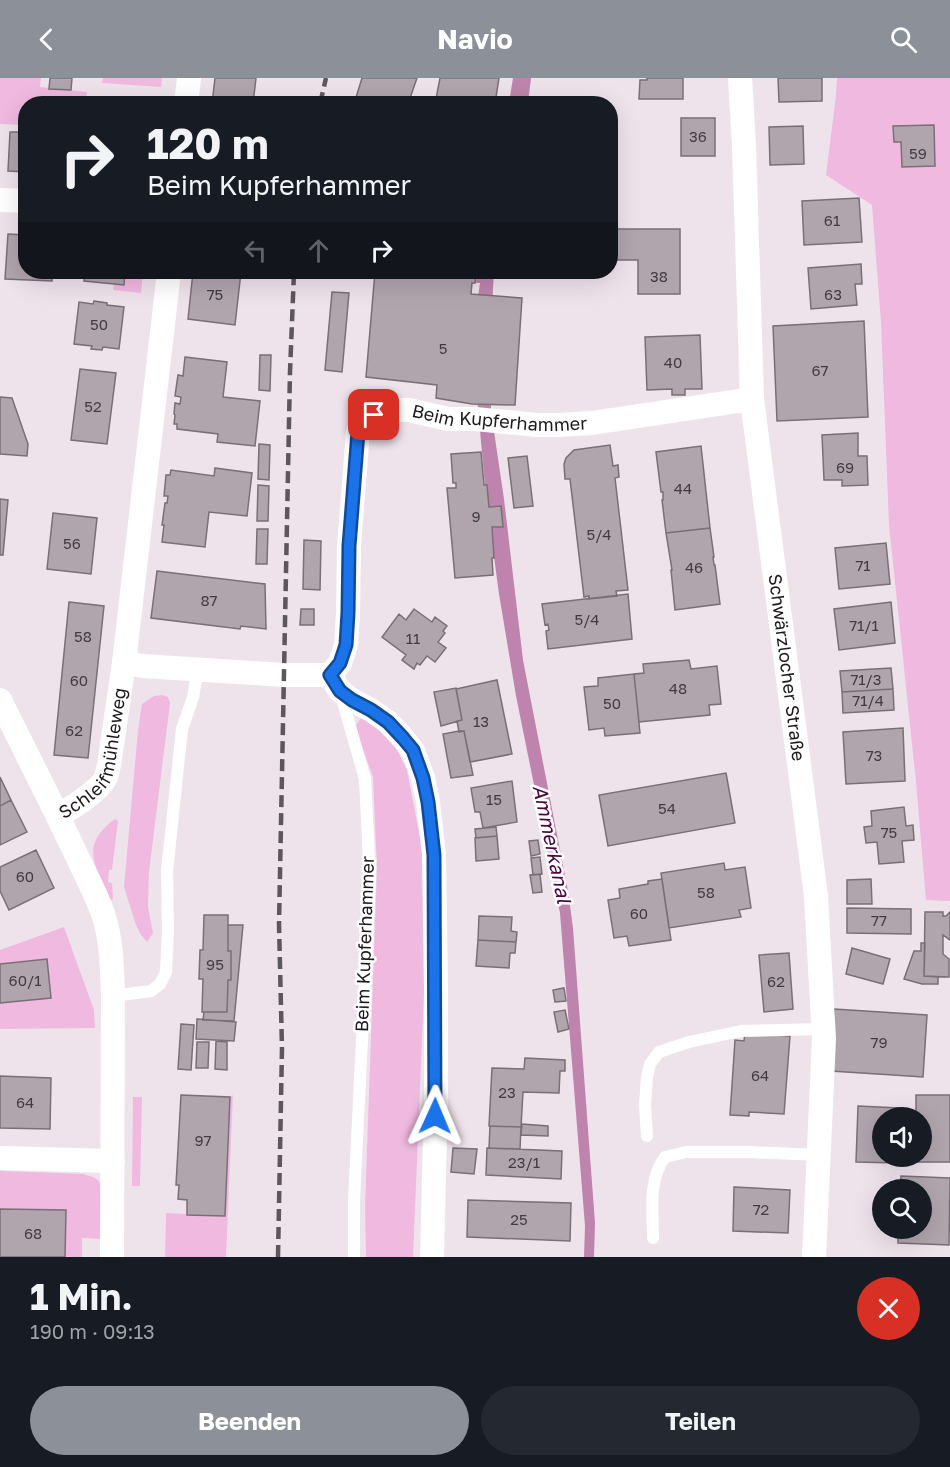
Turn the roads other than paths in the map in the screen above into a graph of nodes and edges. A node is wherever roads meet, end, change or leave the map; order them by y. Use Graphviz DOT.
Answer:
graph roads {
  1 [pos="189,78"];
  2 [pos="740,78"];
  3 [pos="187,96"];
  4 [pos="0,200"];
  5 [pos="18,201"];
  6 [pos="167,279"];
  7 [pos="752,399"];
  8 [pos="124,663"];
  9 [pos="192,669"];
  10 [pos="335,683"];
  11 [pos="0,700"];
  12 [pos="58,816"];
  13 [pos="113,996"];
  14 [pos="823,1029"];
  15 [pos="647,1136"];
  16 [pos="819,1155"];
  17 [pos="0,1158"];
  18 [pos="113,1161"];
  19 [pos="653,1238"];
  20 [pos="112,1257"];
  21 [pos="354,1257"];
  22 [pos="432,1257"];
  23 [pos="814,1257"];
  1 -- 3 [label="street"];
  2 -- 7 [label="street, Schwärzlocher Straße"];
  4 -- 5 [label="street"];
  6 -- 8 [label="street, Schleifmühleweg"];
  7 -- 10 [label="street, Beim Kupferhammer"];
  7 -- 14 [label="street, Schwärzlocher Straße"];
  8 -- 9 [label="street"];
  8 -- 12 [label="street, Schleifmühleweg"];
  9 -- 10 [label="street"];
  9 -- 13 [label="lane"];
  10 -- 21 [label="lane, Beim Kupferhammer"];
  10 -- 22 [label="street"];
  11 -- 12 [label="street"];
  12 -- 13 [label="street, Schleifmühleweg"];
  13 -- 18 [label="street, Schleifmühleweg"];
  14 -- 15 [label="lane"];
  14 -- 16 [label="street, Schwärzlocher Straße"];
  16 -- 19 [label="lane"];
  16 -- 23 [label="street, Schwärzlocher Straße"];
  17 -- 18 [label="street"];
  18 -- 20 [label="street, Schleifmühleweg"];
}
